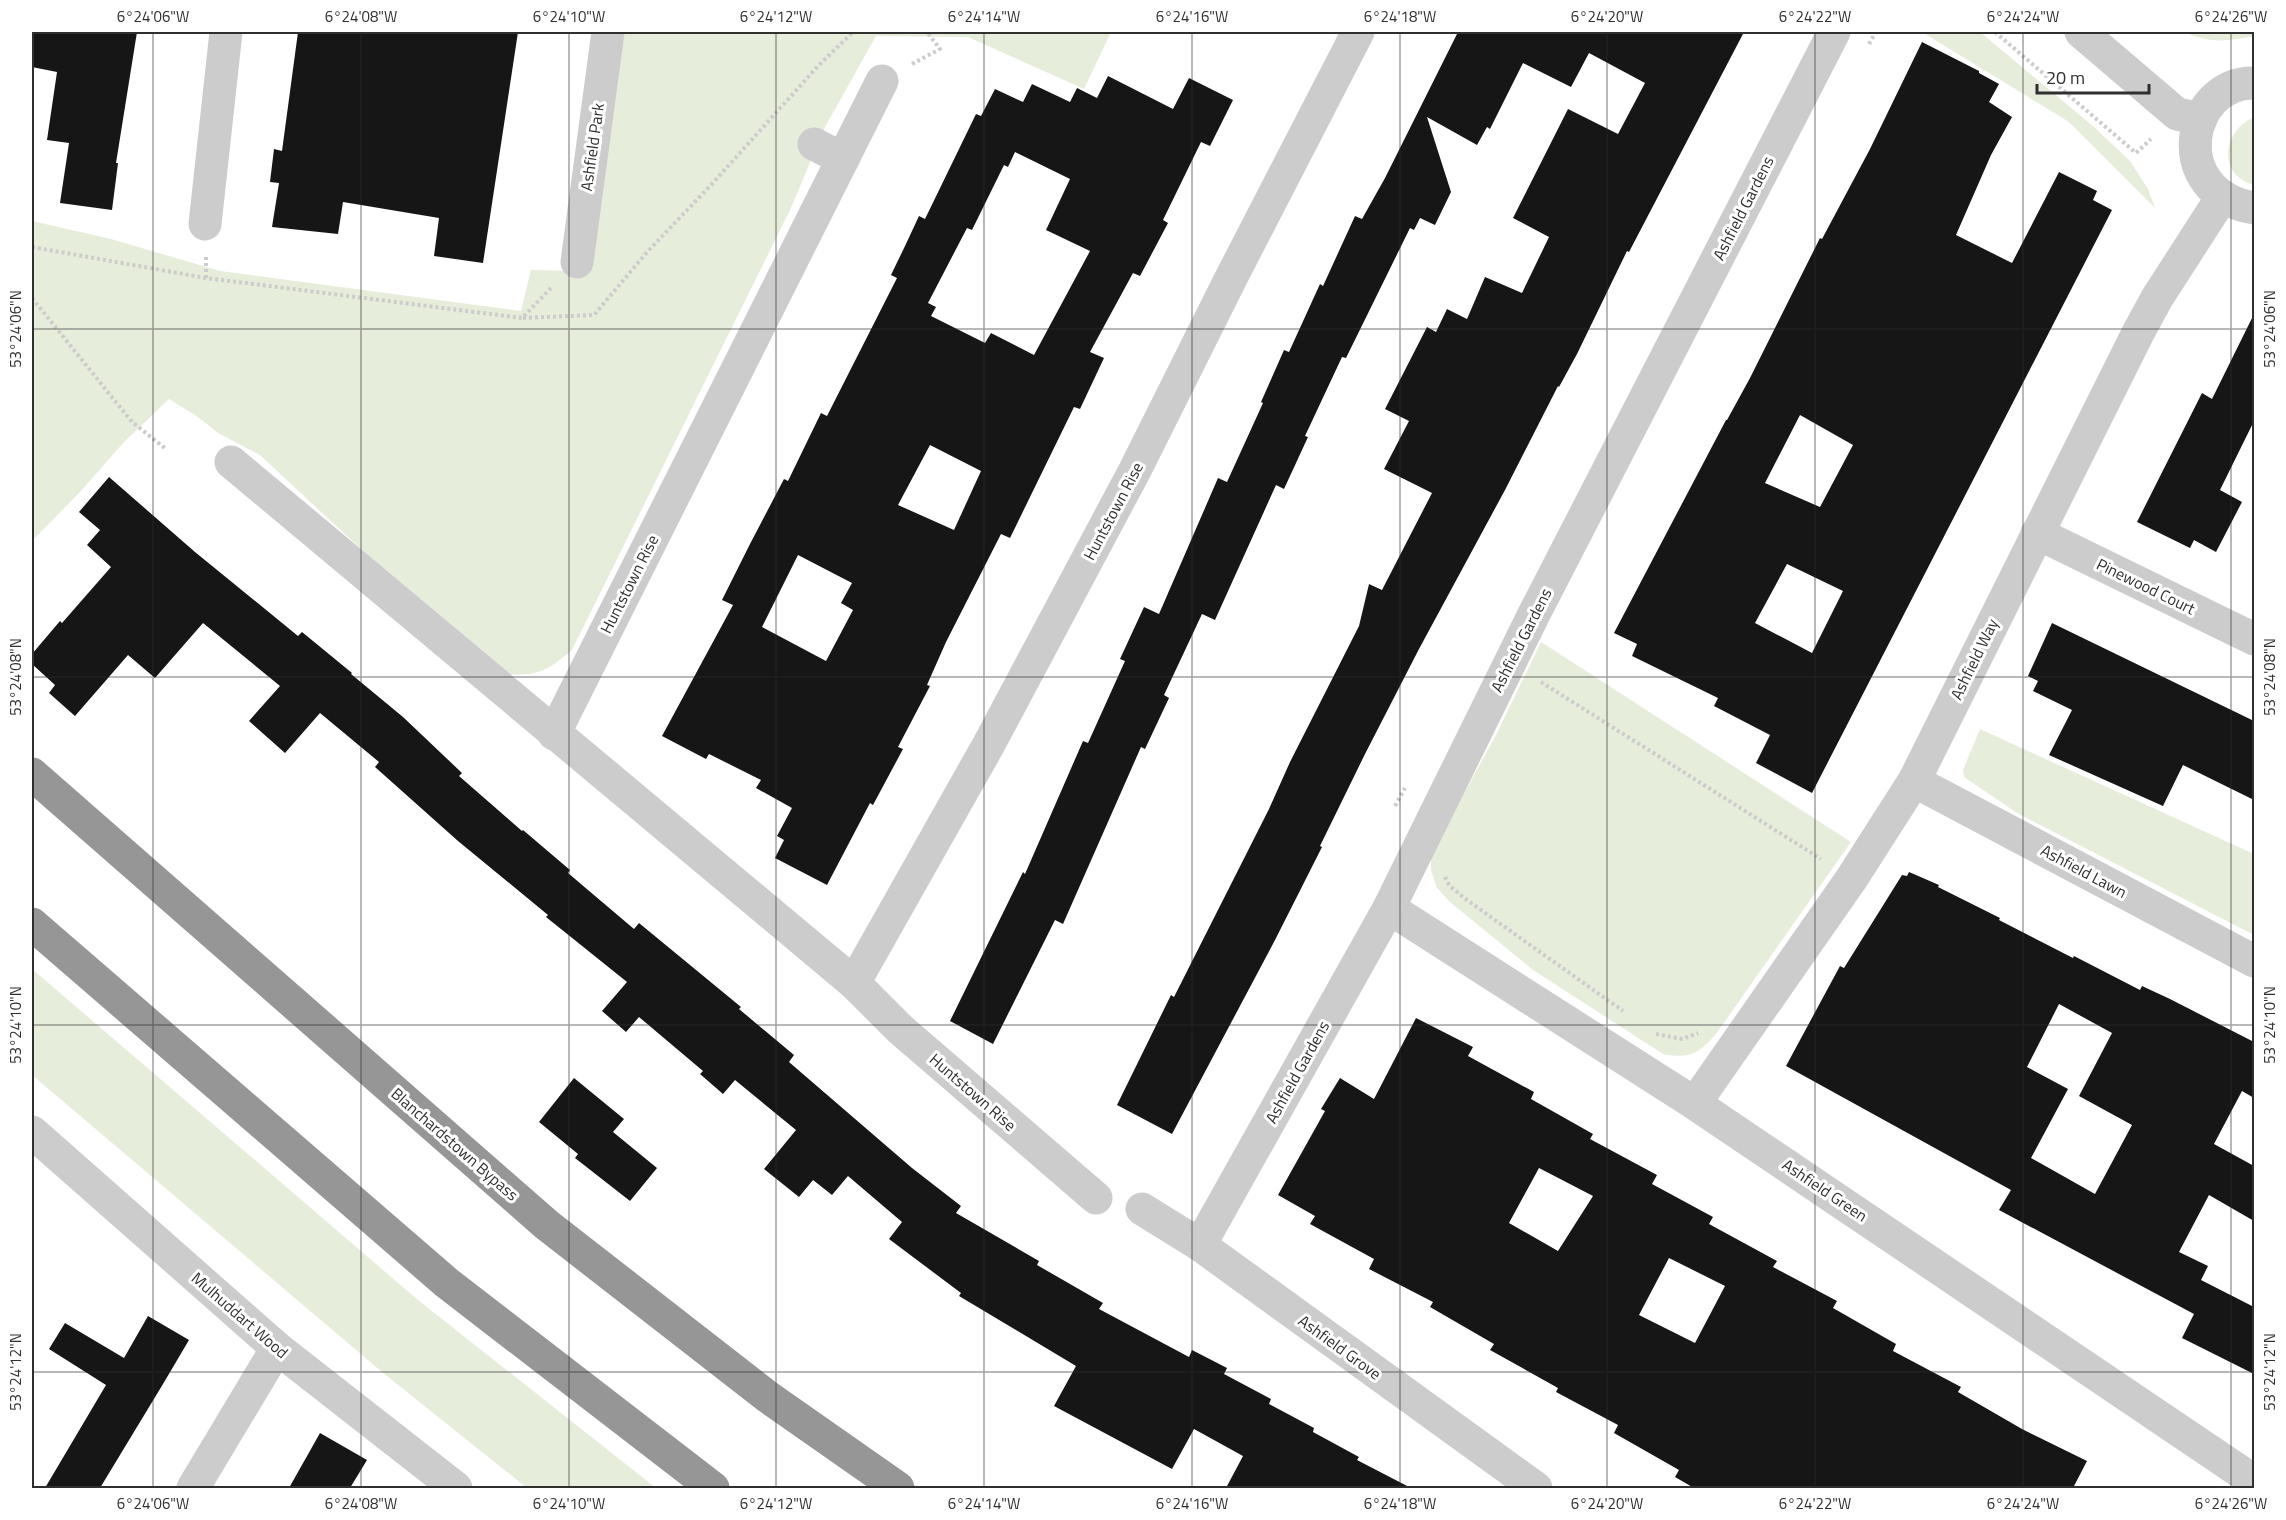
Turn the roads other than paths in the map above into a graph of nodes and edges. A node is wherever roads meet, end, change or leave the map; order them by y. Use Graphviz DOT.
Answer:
graph roads {
  1 [pos="226,32"];
  2 [pos="608,32"];
  3 [pos="1358,32"];
  4 [pos="1834,32"];
  5 [pos="2081,32"];
  6 [pos="882,81"];
  7 [pos="2254,83"];
  8 [pos="2201,119"];
  9 [pos="814,144"];
  10 [pos="843,159"];
  11 [pos="2222,197"];
  12 [pos="2254,208"];
  13 [pos="205,225"];
  14 [pos="577,262"];
  15 [pos="231,462"];
  16 [pos="2037,533"];
  17 [pos="2254,639"];
  18 [pos="554,734"];
  19 [pos="32,774"];
  20 [pos="1914,781"];
  21 [pos="1389,908"];
  22 [pos="32,924"];
  23 [pos="2254,961"];
  24 [pos="854,983"];
  25 [pos="1695,1103"];
  26 [pos="32,1132"];
  27 [pos="1096,1198"];
  28 [pos="1142,1209"];
  29 [pos="1200,1245"];
  30 [pos="277,1348"];
  31 [pos="2254,1480"];
  32 [pos="194,1488"];
  33 [pos="456,1488"];
  34 [pos="712,1488"];
  35 [pos="898,1488"];
  36 [pos="1536,1488"];
  1 -- 13 [label="street"];
  2 -- 14 [label="street, Ashfield Park"];
  3 -- 24 [label="street, Huntstown Rise"];
  4 -- 21 [label="street, Ashfield Gardens"];
  5 -- 8 [label="street"];
  6 -- 10 [label="street, Huntstown Rise"];
  7 -- 8 [label="street"];
  8 -- 11 [label="street"];
  9 -- 10 [label="street"];
  10 -- 18 [label="street, Huntstown Rise"];
  11 -- 12 [label="street"];
  11 -- 16 [label="street, Ashfield Way"];
  15 -- 18 [label="street, Huntstown Rise"];
  16 -- 17 [label="street, Pinewood Court"];
  16 -- 20 [label="street, Ashfield Way"];
  18 -- 24 [label="street, Huntstown Rise"];
  19 -- 35 [label="highway, Blanchardstown Bypass"];
  20 -- 23 [label="street, Ashfield Lawn"];
  20 -- 25 [label="street, Ashfield Way"];
  21 -- 25 [label="street, Ashfield Green"];
  21 -- 29 [label="street, Ashfield Gardens"];
  22 -- 34 [label="highway"];
  24 -- 27 [label="street, Huntstown Rise"];
  25 -- 31 [label="street, Ashfield Green"];
  26 -- 30 [label="street, Mulhuddart Wood"];
  28 -- 29 [label="street, Ashfield Grove"];
  29 -- 36 [label="street, Ashfield Grove"];
  30 -- 32 [label="street"];
  30 -- 33 [label="street, Mulhuddart Wood"];
}
